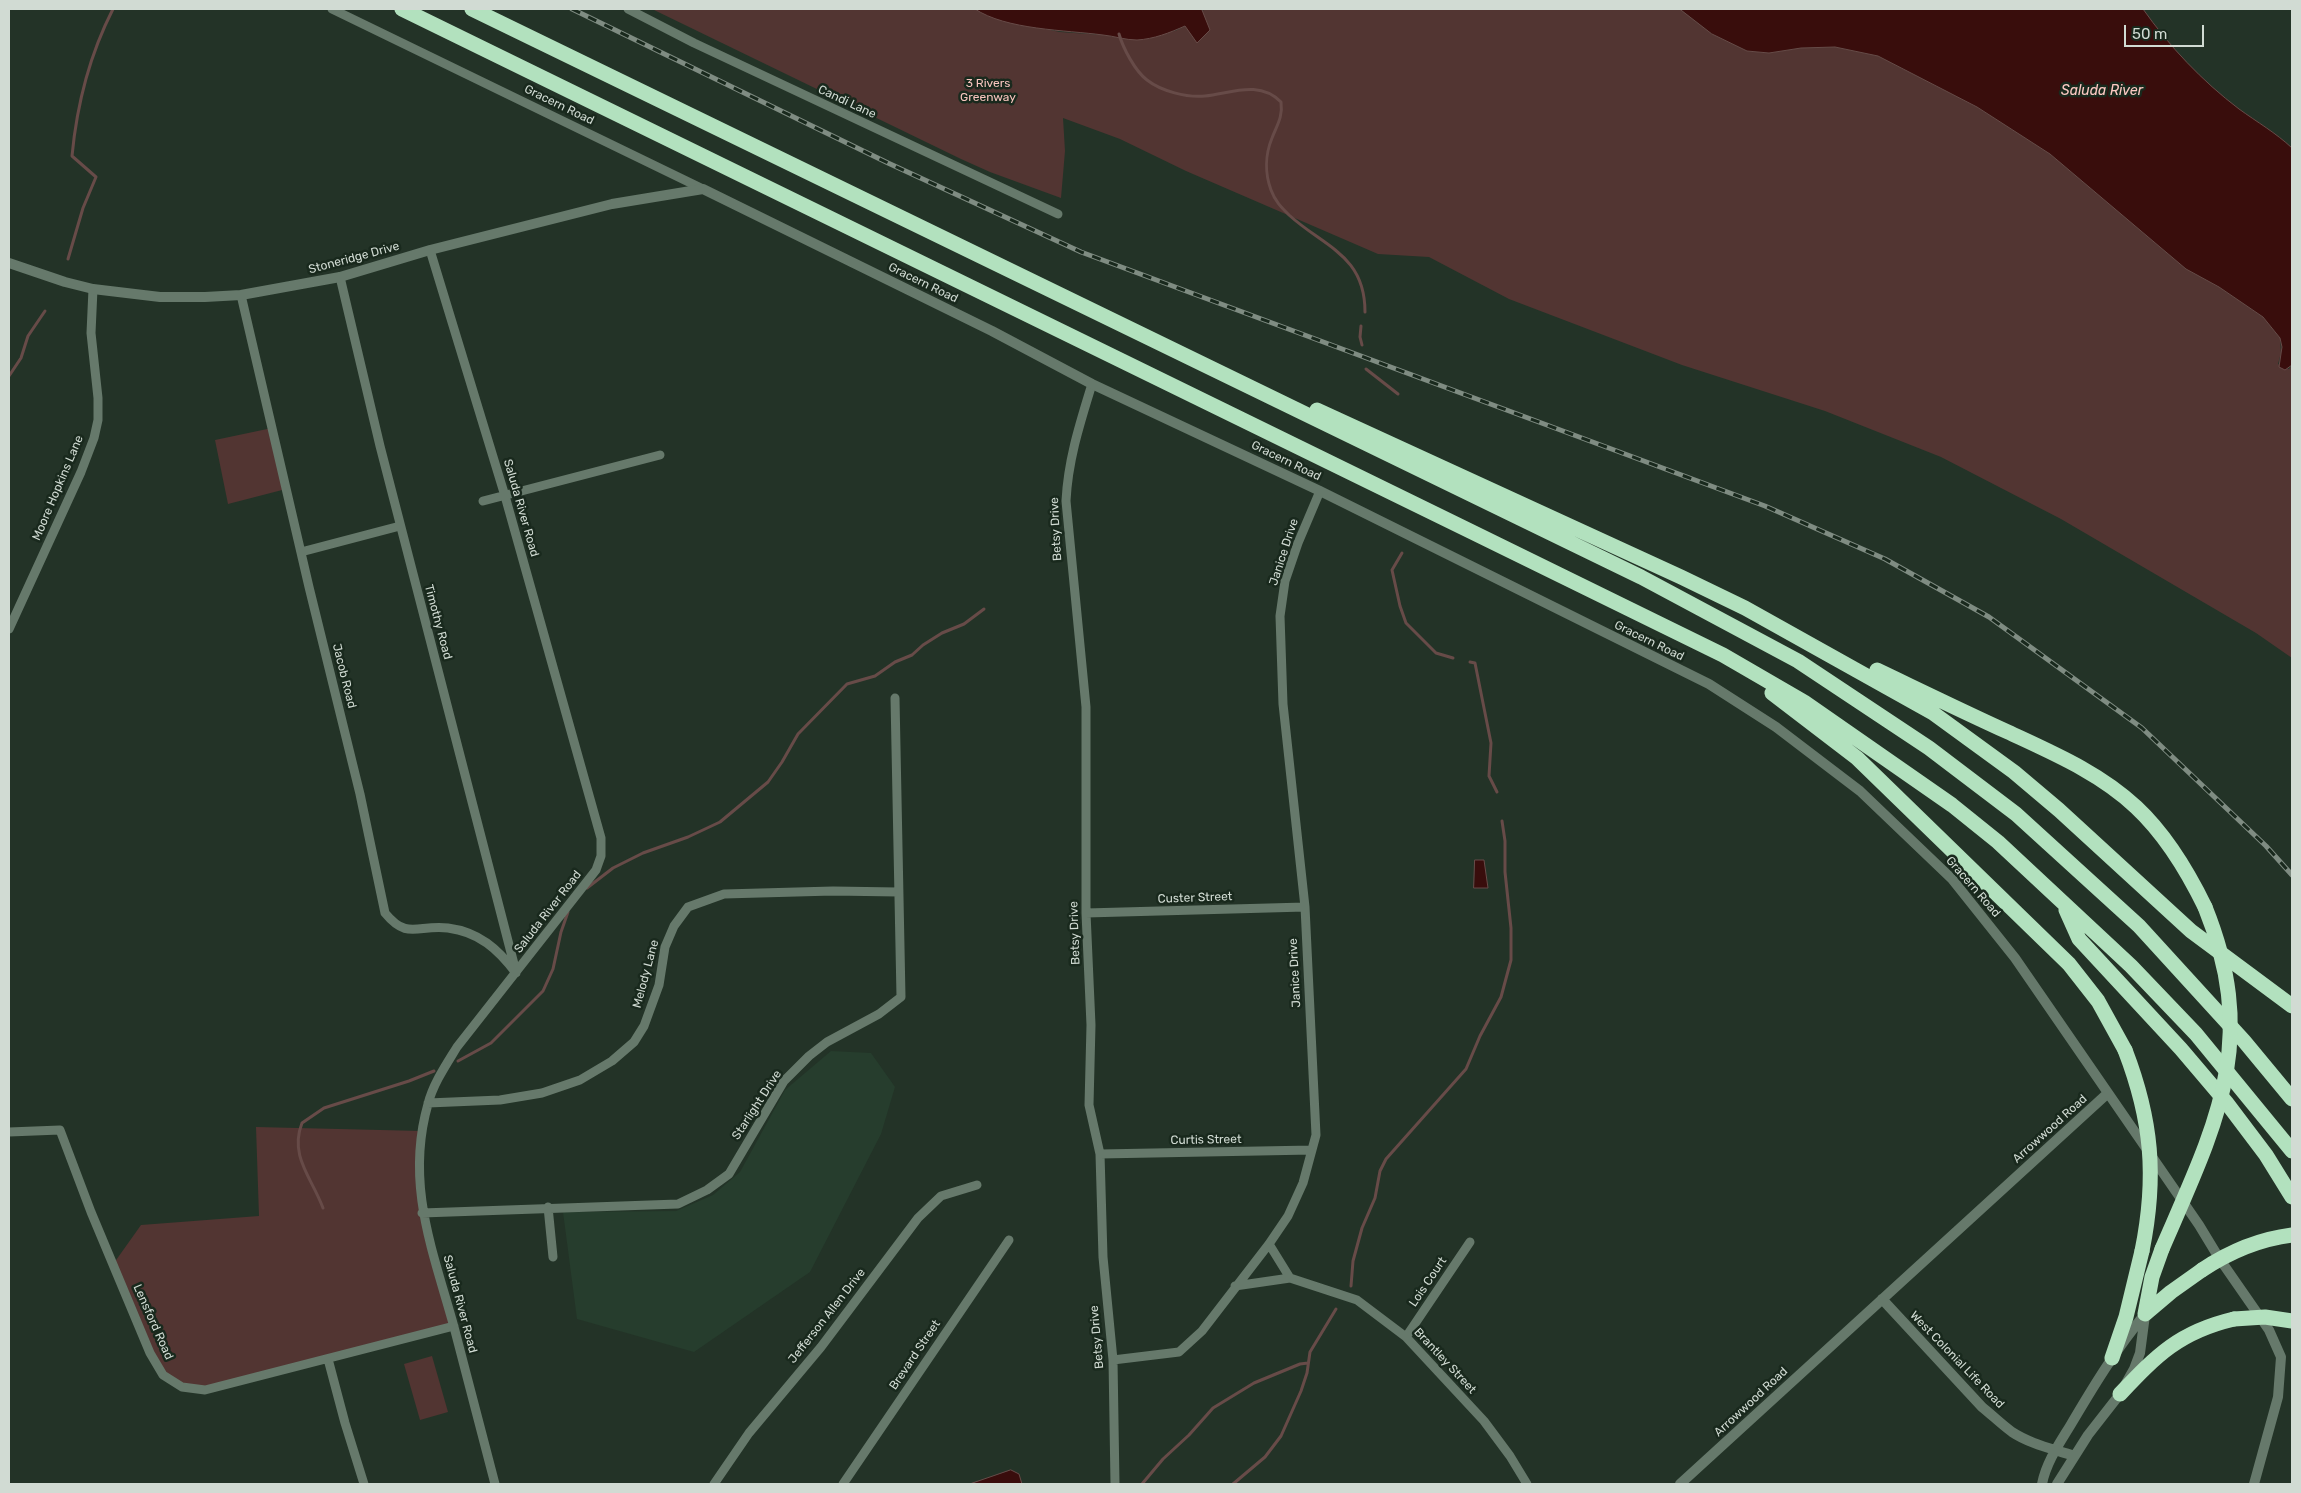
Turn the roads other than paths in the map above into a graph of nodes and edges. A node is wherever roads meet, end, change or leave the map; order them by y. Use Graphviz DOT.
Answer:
graph roads {
  1 [pos="332,9"];
  2 [pos="402,9"];
  3 [pos="472,9"];
  4 [pos="628,9"];
  5 [pos="703,189"];
  6 [pos="1058,214"];
  7 [pos="430,250"];
  8 [pos="9,263"];
  9 [pos="340,277"];
  10 [pos="93,290"];
  11 [pos="241,295"];
  12 [pos="1145,337"];
  13 [pos="1092,384"];
  14 [pos="660,455"];
  15 [pos="1320,491"];
  16 [pos="505,496"];
  17 [pos="482,502"];
  18 [pos="400,526"];
  19 [pos="301,552"];
  20 [pos="1745,608"];
  21 [pos="9,629"];
  22 [pos="1723,655"];
  23 [pos="895,698"];
  24 [pos="898,892"];
  25 [pos="2063,904"];
  26 [pos="1304,907"];
  27 [pos="1086,913"];
  28 [pos="516,973"];
  29 [pos="2292,1006"];
  30 [pos="2108,1093"];
  31 [pos="2292,1099"];
  32 [pos="428,1103"];
  33 [pos="9,1132"];
  34 [pos="1312,1150"];
  35 [pos="2292,1151"];
  36 [pos="1100,1154"];
  37 [pos="977,1185"];
  38 [pos="2292,1197"];
  39 [pos="548,1207"];
  40 [pos="422,1213"];
  41 [pos="2292,1235"];
  42 [pos="1009,1240"];
  43 [pos="1470,1242"];
  44 [pos="1270,1244"];
  45 [pos="553,1257"];
  46 [pos="1290,1278"];
  47 [pos="1235,1286"];
  48 [pos="1882,1299"];
  49 [pos="2145,1314"];
  50 [pos="2292,1321"];
  51 [pos="454,1326"];
  52 [pos="1406,1337"];
  53 [pos="2112,1358"];
  54 [pos="328,1359"];
  55 [pos="1112,1360"];
  56 [pos="2120,1394"];
  57 [pos="2056,1450"];
  58 [pos="2074,1456"];
  59 [pos="364,1484"];
  60 [pos="495,1484"];
  61 [pos="714,1484"];
  62 [pos="843,1484"];
  63 [pos="1115,1484"];
  64 [pos="1527,1484"];
  65 [pos="1680,1484"];
  66 [pos="2042,1484"];
  67 [pos="2057,1484"];
  68 [pos="2254,1484"];
  1 -- 5 [label="street, Gracern Road"];
  2 -- 22 [label="highway"];
  3 -- 12 [label="highway"];
  4 -- 6 [label="street, Candi Lane"];
  5 -- 7 [label="street, Stoneridge Drive"];
  5 -- 13 [label="street, Gracern Road"];
  7 -- 9 [label="street, Stoneridge Drive"];
  7 -- 16 [label="street, Saluda River Road"];
  8 -- 10 [label="street, Stoneridge Drive"];
  9 -- 11 [label="street, Stoneridge Drive"];
  9 -- 18 [label="street, Timothy Road"];
  10 -- 11 [label="street, Stoneridge Drive"];
  10 -- 21 [label="street, Moore Hopkins Lane"];
  11 -- 19 [label="street, Jacob Road"];
  12 -- 20 [label="highway"];
  12 -- 31 [label="highway"];
  13 -- 15 [label="street, Gracern Road"];
  13 -- 27 [label="street, Betsy Drive"];
  14 -- 16 [label="street"];
  15 -- 26 [label="street, Janice Drive"];
  15 -- 30 [label="street, Gracern Road"];
  16 -- 17 [label="street"];
  16 -- 28 [label="street, Saluda River Road"];
  18 -- 19 [label="street"];
  18 -- 28 [label="street, Timothy Road"];
  19 -- 28 [label="street, Jacob Road"];
  20 -- 29 [label="highway"];
  20 -- 49 [label="highway, bridge"];
  22 -- 25 [label="highway"];
  22 -- 53 [label="highway, bridge"];
  23 -- 24 [label="street, Starlight Drive"];
  24 -- 32 [label="street, Melody Lane"];
  24 -- 39 [label="street, Starlight Drive"];
  25 -- 35 [label="highway"];
  25 -- 38 [label="highway"];
  26 -- 27 [label="street, Custer Street"];
  26 -- 34 [label="street, Janice Drive"];
  27 -- 36 [label="street, Betsy Drive"];
  28 -- 32 [label="street, Saluda River Road"];
  30 -- 48 [label="street, Arrowwood Road"];
  30 -- 68 [label="street"];
  32 -- 40 [label="street, Saluda River Road"];
  33 -- 54 [label="street, Lensford Road"];
  34 -- 36 [label="street, Curtis Street"];
  34 -- 44 [label="street, Janice Drive"];
  36 -- 55 [label="street, Betsy Drive"];
  37 -- 61 [label="street, Jefferson Allen Drive"];
  39 -- 40 [label="street, Starlight Drive"];
  39 -- 45 [label="street"];
  40 -- 51 [label="street, Saluda River Road"];
  41 -- 49 [label="highway, bridge"];
  42 -- 62 [label="street, Brevard Street"];
  43 -- 52 [label="street, Lois Court"];
  44 -- 46 [label="street"];
  44 -- 47 [label="street, Janice Drive"];
  46 -- 47 [label="street, Brantley Street"];
  46 -- 52 [label="street, Brantley Street"];
  47 -- 55 [label="street, Janice Drive"];
  48 -- 57 [label="street, West Colonial Life Road"];
  48 -- 65 [label="street, Arrowwood Road"];
  49 -- 53 [label="street"];
  49 -- 56 [label="street"];
  50 -- 56 [label="highway, bridge"];
  51 -- 54 [label="street, Lensford Road"];
  51 -- 60 [label="street, Saluda River Road"];
  52 -- 64 [label="street, Brantley Street"];
  53 -- 57 [label="street"];
  54 -- 59 [label="street"];
  55 -- 63 [label="street, Betsy Drive"];
  56 -- 58 [label="street"];
  57 -- 58 [label="street, West Colonial Life Road"];
  57 -- 66 [label="street"];
  58 -- 67 [label="street"];
}
